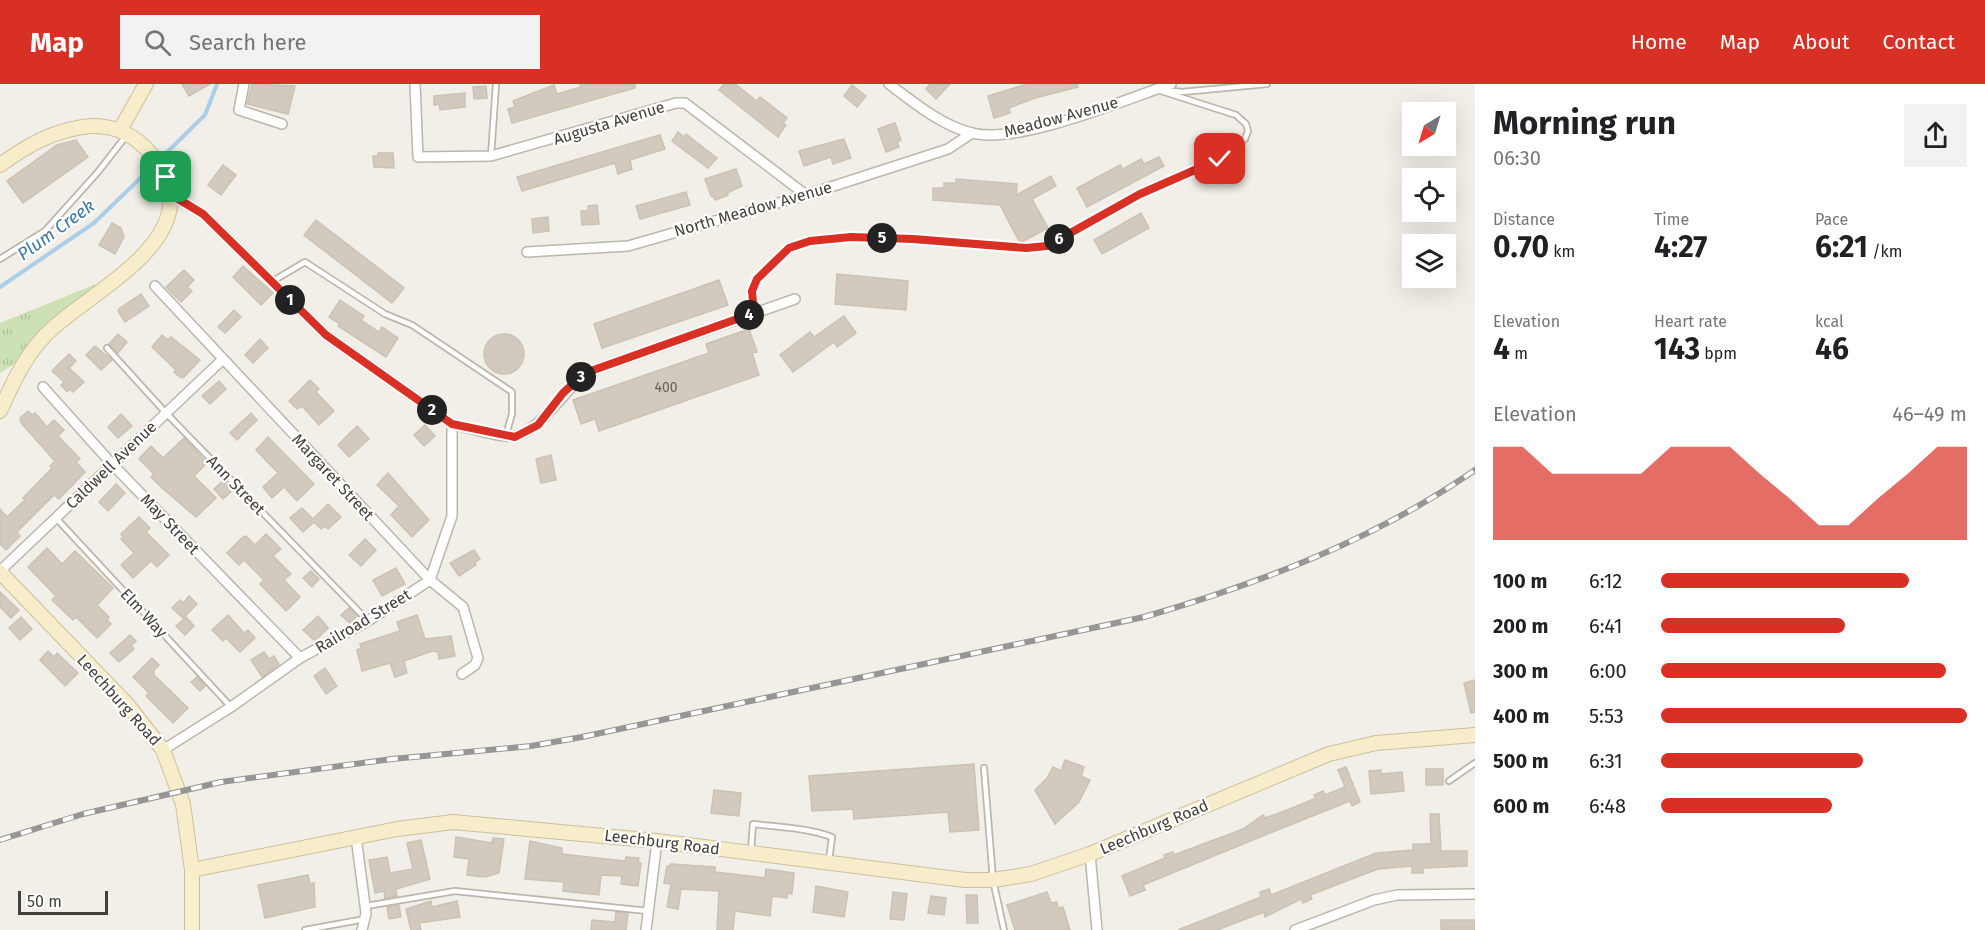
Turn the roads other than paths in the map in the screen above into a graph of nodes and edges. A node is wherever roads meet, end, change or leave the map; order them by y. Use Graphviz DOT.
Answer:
graph roads {
  1 [pos="146,84"];
  2 [pos="244,84"];
  3 [pos="415,84"];
  4 [pos="496,84"];
  5 [pos="889,84"];
  6 [pos="1171,84"];
  7 [pos="1267,84"];
  8 [pos="1156,89"];
  9 [pos="282,124"];
  10 [pos="124,132"];
  11 [pos="972,133"];
  12 [pos="491,156"];
  13 [pos="0,165"];
  14 [pos="170,194"];
  15 [pos="806,195"];
  16 [pos="527,252"];
  17 [pos="0,259"];
  18 [pos="272,282"];
  19 [pos="155,285"];
  20 [pos="795,299"];
  21 [pos="754,313"];
  22 [pos="107,348"];
  23 [pos="222,360"];
  24 [pos="42,387"];
  25 [pos="0,411"];
  26 [pos="166,413"];
  27 [pos="452,424"];
  28 [pos="506,435"];
  29 [pos="112,464"];
  30 [pos="56,518"];
  31 [pos="0,572"];
  32 [pos="430,580"];
  33 [pos="368,621"];
  34 [pos="300,658"];
  35 [pos="462,674"];
  36 [pos="231,708"];
  37 [pos="1475,735"];
  38 [pos="163,750"];
  39 [pos="1475,763"];
  40 [pos="984,768"];
  41 [pos="1449,781"];
  42 [pos="356,837"];
  43 [pos="657,841"];
  44 [pos="751,853"];
  45 [pos="1090,854"];
  46 [pos="829,863"];
  47 [pos="192,870"];
  48 [pos="993,880"];
  49 [pos="1475,894"];
  50 [pos="366,906"];
  51 [pos="648,910"];
  52 [pos="365,919"];
  53 [pos="192,930"];
  54 [pos="305,930"];
  55 [pos="362,930"];
  56 [pos="646,930"];
  57 [pos="1004,930"];
  58 [pos="1097,930"];
  59 [pos="1295,930"];
  1 -- 10 [label="street"];
  2 -- 9 [label="street"];
  3 -- 12 [label="street, Augusta Avenue"];
  4 -- 12 [label="lane"];
  5 -- 11 [label="street, Meadow Avenue"];
  6 -- 8 [label="street, Meadow Avenue"];
  7 -- 8 [label="lane"];
  8 -- 11 [label="street, Meadow Avenue"];
  8 -- 21 [label="lane"];
  10 -- 13 [label="street"];
  10 -- 14 [label="street"];
  10 -- 17 [label="lane"];
  11 -- 15 [label="street, North Meadow Avenue"];
  12 -- 15 [label="street, Augusta Avenue"];
  14 -- 18 [label="street"];
  14 -- 25 [label="street"];
  15 -- 16 [label="street, North Meadow Avenue"];
  18 -- 27 [label="street"];
  18 -- 28 [label="lane"];
  19 -- 23 [label="street, Margaret Street"];
  20 -- 21 [label="street"];
  21 -- 28 [label="street"];
  22 -- 26 [label="lane, Ann Street"];
  23 -- 26 [label="street, Caldwell Avenue"];
  23 -- 32 [label="street, Margaret Street"];
  24 -- 29 [label="street, May Street"];
  26 -- 29 [label="street, Caldwell Avenue"];
  26 -- 33 [label="lane, Ann Street"];
  27 -- 28 [label="street"];
  27 -- 32 [label="street, Railroad Street"];
  29 -- 30 [label="street, Caldwell Avenue"];
  29 -- 34 [label="street, May Street"];
  30 -- 31 [label="street, Caldwell Avenue"];
  30 -- 36 [label="lane, Elm Way"];
  31 -- 38 [label="street, Leechburg Road"];
  32 -- 33 [label="street, Railroad Street"];
  32 -- 35 [label="street, Margaret Street"];
  33 -- 34 [label="street, Railroad Street"];
  34 -- 36 [label="street, Railroad Street"];
  36 -- 38 [label="street, Railroad Street"];
  37 -- 45 [label="street, Leechburg Road"];
  38 -- 47 [label="street, Leechburg Road"];
  39 -- 41 [label="lane"];
  40 -- 48 [label="lane"];
  42 -- 43 [label="street, Leechburg Road"];
  42 -- 47 [label="street, Leechburg Road"];
  42 -- 50 [label="street"];
  43 -- 44 [label="street, Leechburg Road"];
  43 -- 51 [label="street"];
  44 -- 46 [label="street, Leechburg Road"];
  44 -- 46 [label="lane"];
  45 -- 48 [label="street, Leechburg Road"];
  45 -- 58 [label="street"];
  46 -- 48 [label="street, Leechburg Road"];
  47 -- 53 [label="street"];
  48 -- 57 [label="lane"];
  49 -- 59 [label="street"];
  50 -- 51 [label="lane"];
  50 -- 52 [label="street"];
  51 -- 56 [label="street"];
  52 -- 54 [label="lane"];
  52 -- 55 [label="street"];
}
